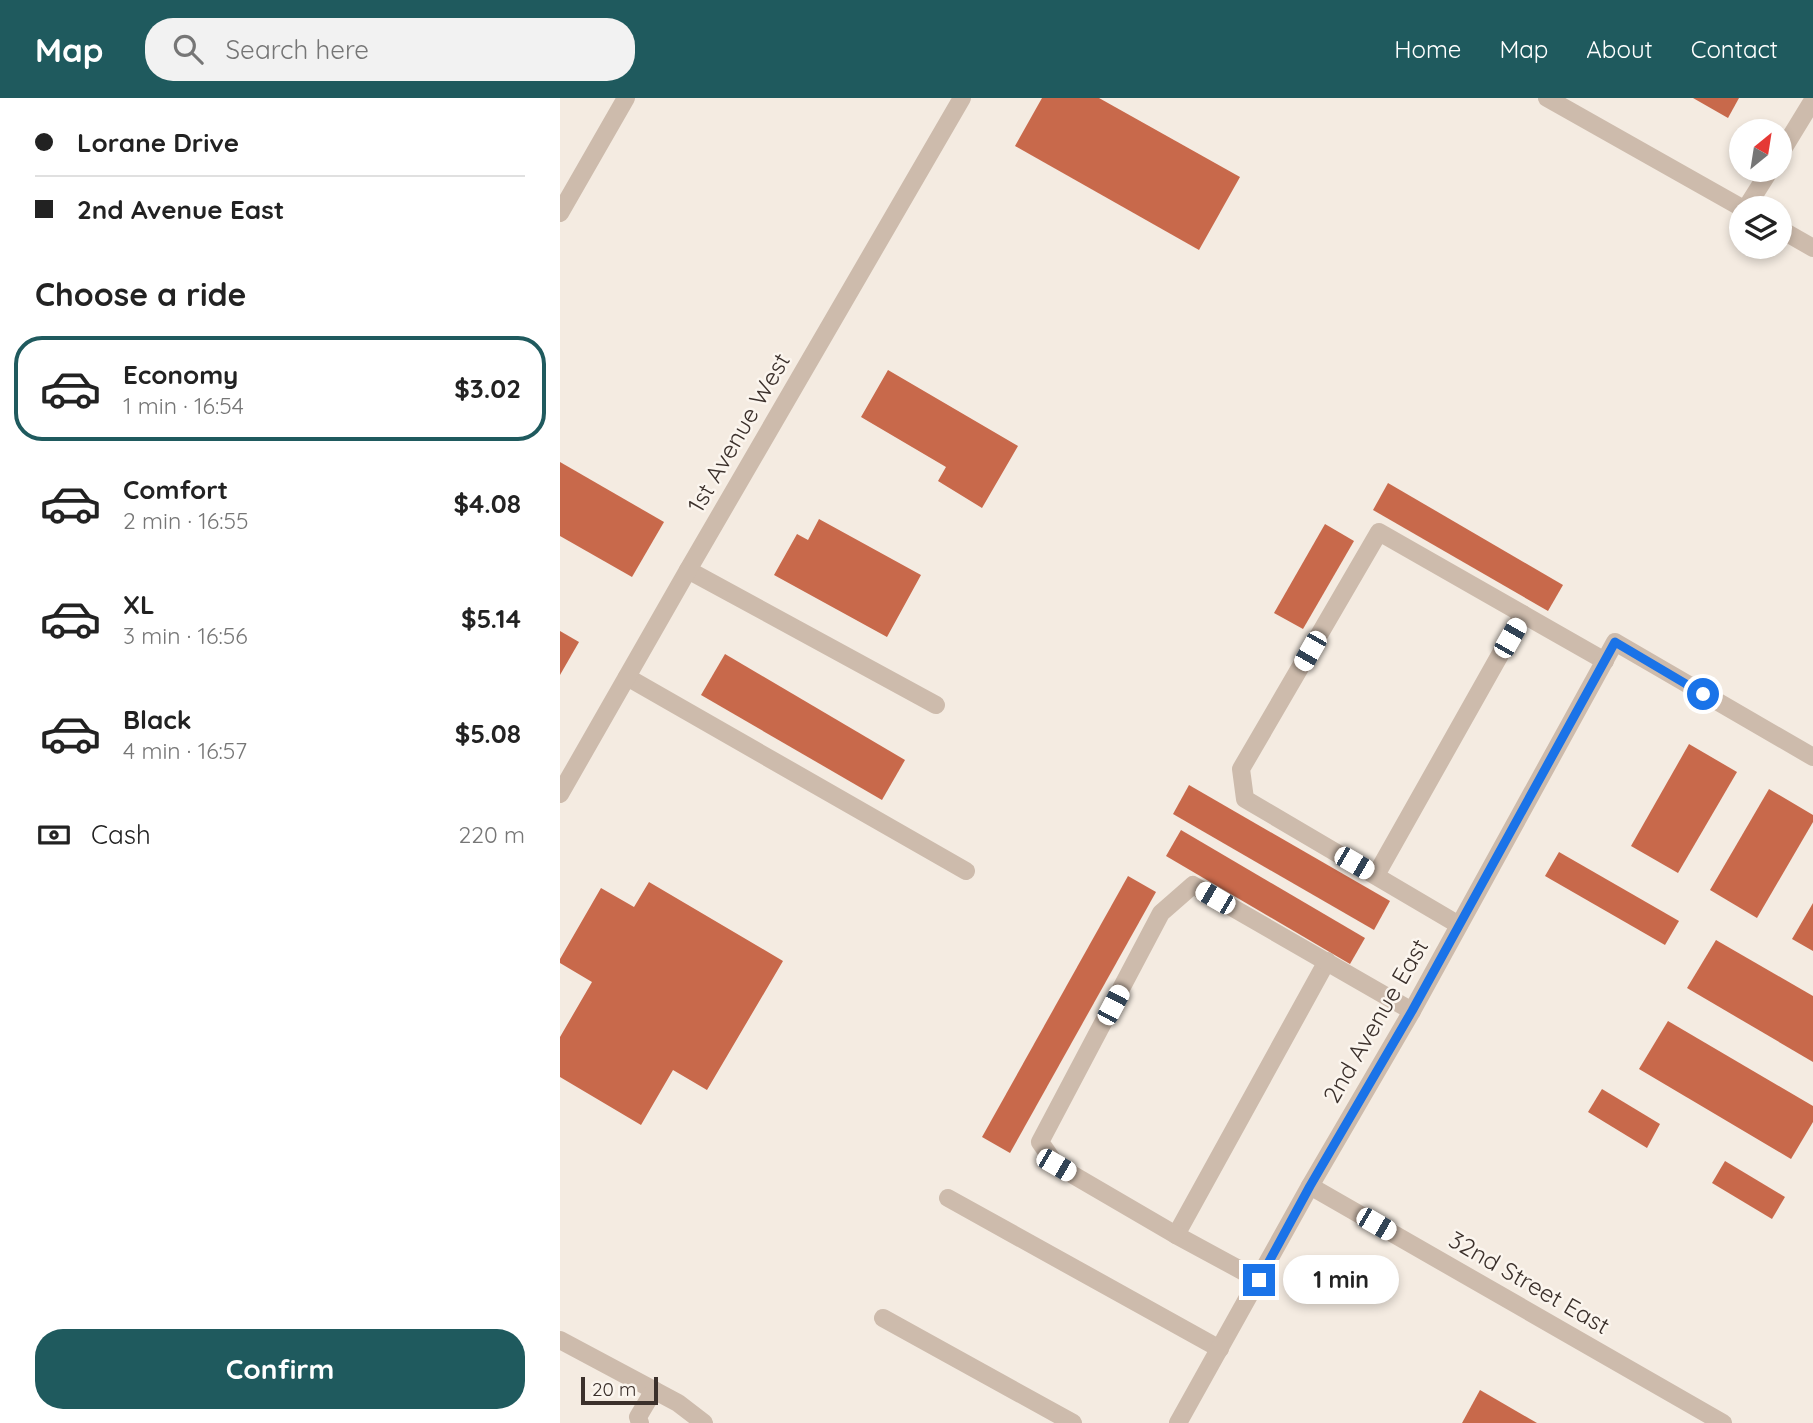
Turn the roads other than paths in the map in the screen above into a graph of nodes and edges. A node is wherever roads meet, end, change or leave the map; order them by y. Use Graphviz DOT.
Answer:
graph roads {
  1 [pos="626,98"];
  2 [pos="962,98"];
  3 [pos="1547,98"];
  4 [pos="1813,100"];
  5 [pos="1792,134"];
  6 [pos="1729,200"];
  7 [pos="560,213"];
  8 [pos="1792,236"];
  9 [pos="1813,248"];
  10 [pos="688,570"];
  11 [pos="1523,614"];
  12 [pos="1605,661"];
  13 [pos="627,677"];
  14 [pos="936,705"];
  15 [pos="1813,757"];
  16 [pos="560,794"];
  17 [pos="965,871"];
  18 [pos="1376,876"];
  19 [pos="1459,925"];
  20 [pos="1326,961"];
  21 [pos="1412,1011"];
  22 [pos="1310,1186"];
  23 [pos="948,1198"];
  24 [pos="1176,1235"];
  25 [pos="1259,1280"];
  26 [pos="883,1318"];
  27 [pos="560,1340"];
  28 [pos="1220,1349"];
  29 [pos="654,1390"];
  30 [pos="640,1423"];
  31 [pos="704,1423"];
  32 [pos="1073,1423"];
  33 [pos="1178,1423"];
  34 [pos="1723,1423"];
  1 -- 7 [label="street"];
  2 -- 10 [label="street, 1st Avenue West"];
  3 -- 6 [label="street"];
  4 -- 5 [label="street"];
  8 -- 9 [label="street"];
  10 -- 13 [label="street, 1st Avenue West"];
  10 -- 14 [label="street"];
  11 -- 12 [label="street"];
  11 -- 18 [label="street"];
  11 -- 18 [label="street"];
  12 -- 15 [label="street, 2nd Avenue East"];
  12 -- 19 [label="street, 2nd Avenue East"];
  13 -- 16 [label="street, 1st Avenue West"];
  13 -- 17 [label="street"];
  18 -- 19 [label="street"];
  19 -- 21 [label="street, 2nd Avenue East"];
  20 -- 21 [label="street"];
  20 -- 24 [label="street"];
  20 -- 24 [label="street"];
  21 -- 22 [label="street, 2nd Avenue East"];
  22 -- 25 [label="street, 2nd Avenue East"];
  22 -- 34 [label="street, 32nd Street East"];
  23 -- 28 [label="street"];
  24 -- 25 [label="street"];
  25 -- 28 [label="street, 2nd Avenue East"];
  26 -- 32 [label="street"];
  27 -- 29 [label="street"];
  28 -- 33 [label="street, 2nd Avenue East"];
  29 -- 30 [label="street"];
  29 -- 31 [label="street"];
}
